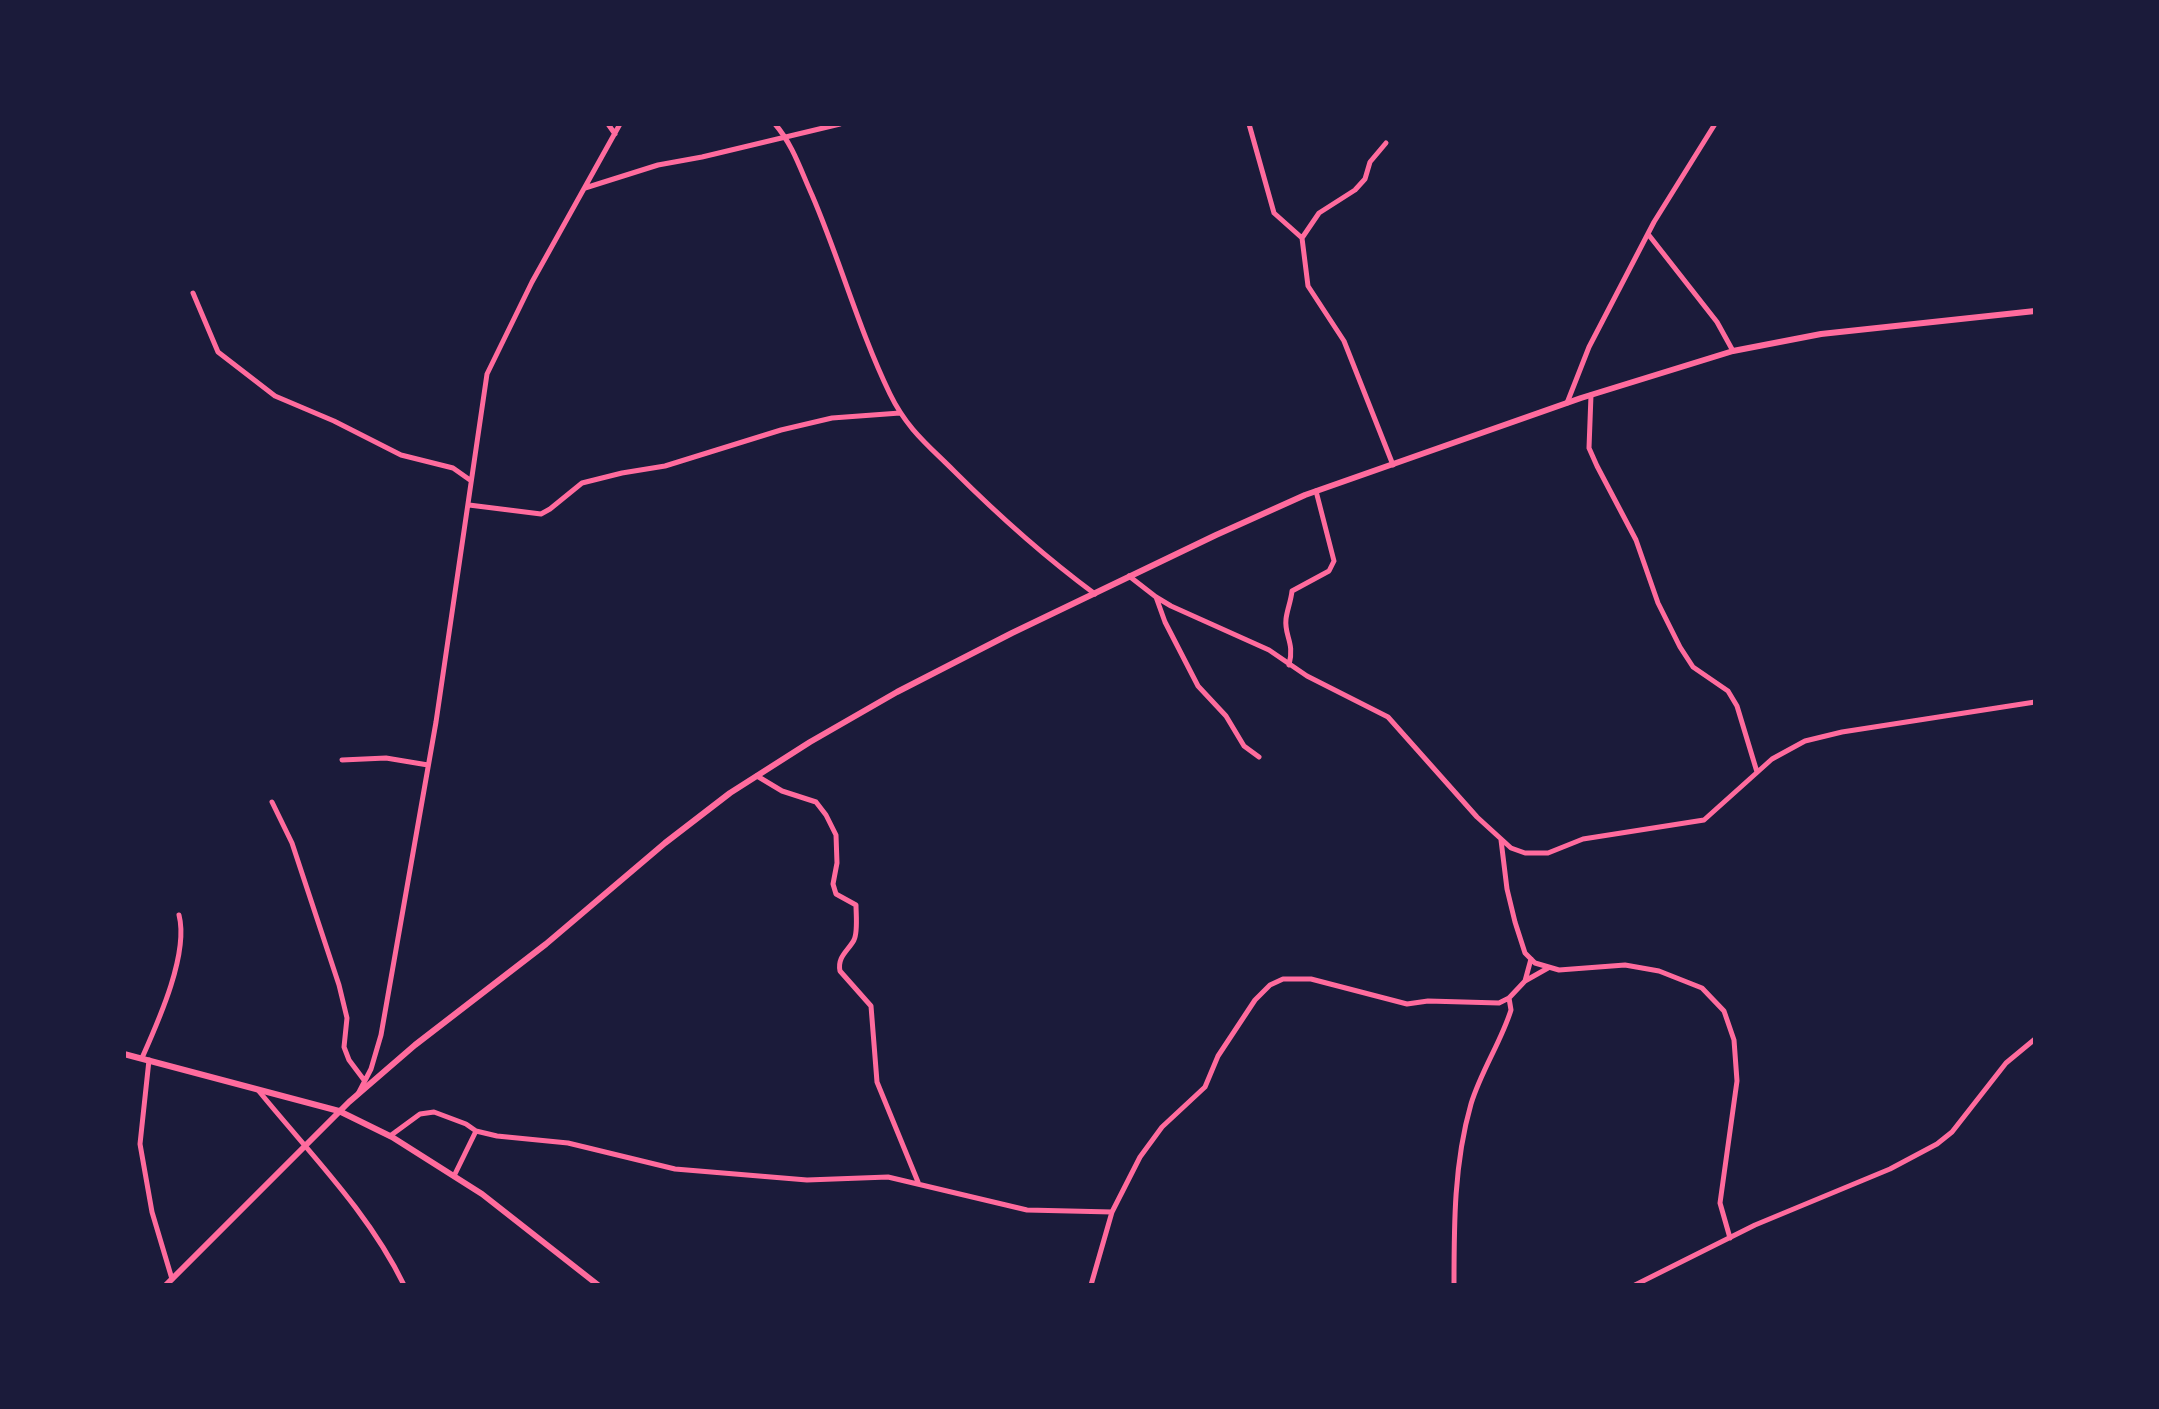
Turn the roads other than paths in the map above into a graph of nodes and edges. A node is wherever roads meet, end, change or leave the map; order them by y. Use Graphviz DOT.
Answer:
graph roads {
  1 [pos="608,124"];
  2 [pos="620,124"];
  3 [pos="775,124"];
  4 [pos="840,124"];
  5 [pos="1249,124"];
  6 [pos="1715,124"];
  7 [pos="615,134"];
  8 [pos="786,137"];
  9 [pos="1386,143"];
  10 [pos="585,188"];
  11 [pos="1648,234"];
  12 [pos="1302,238"];
  13 [pos="192,293"];
  14 [pos="2035,311"];
  15 [pos="1732,351"];
  16 [pos="1591,395"];
  17 [pos="1567,403"];
  18 [pos="900,413"];
  19 [pos="1393,465"];
  20 [pos="470,480"];
  21 [pos="1316,491"];
  22 [pos="469,505"];
  23 [pos="1129,576"];
  24 [pos="1095,594"];
  25 [pos="1156,597"];
  26 [pos="1289,665"];
  27 [pos="2035,702"];
  28 [pos="1259,757"];
  29 [pos="342,760"];
  30 [pos="428,765"];
  31 [pos="1757,772"];
  32 [pos="757,776"];
  33 [pos="272,802"];
  34 [pos="1501,840"];
  35 [pos="179,915"];
  36 [pos="1531,959"];
  37 [pos="1548,968"];
  38 [pos="1525,981"];
  39 [pos="1510,998"];
  40 [pos="2035,1039"];
  41 [pos="124,1054"];
  42 [pos="145,1059"];
  43 [pos="364,1080"];
  44 [pos="258,1090"];
  45 [pos="358,1094"];
  46 [pos="339,1111"];
  47 [pos="476,1131"];
  48 [pos="390,1136"];
  49 [pos="304,1146"];
  50 [pos="454,1176"];
  51 [pos="918,1182"];
  52 [pos="1112,1212"];
  53 [pos="1730,1238"];
  54 [pos="172,1279"];
  55 [pos="166,1285"];
  56 [pos="404,1285"];
  57 [pos="598,1285"];
  58 [pos="1091,1285"];
  59 [pos="1454,1285"];
  60 [pos="1635,1285"];
  1 -- 7 [label="street"];
  2 -- 7 [label="street"];
  3 -- 8 [label="street"];
  4 -- 8 [label="street"];
  5 -- 12 [label="street"];
  6 -- 11 [label="street"];
  7 -- 10 [label="street"];
  8 -- 10 [label="street"];
  8 -- 18 [label="street"];
  9 -- 12 [label="street"];
  10 -- 20 [label="street"];
  11 -- 15 [label="street"];
  11 -- 17 [label="street"];
  12 -- 19 [label="street"];
  13 -- 20 [label="street"];
  14 -- 15 [label="street"];
  15 -- 16 [label="street"];
  16 -- 17 [label="street"];
  16 -- 31 [label="street"];
  17 -- 19 [label="street"];
  18 -- 22 [label="street"];
  18 -- 24 [label="street"];
  19 -- 21 [label="street"];
  20 -- 22 [label="street"];
  21 -- 23 [label="street"];
  21 -- 26 [label="street"];
  22 -- 30 [label="street"];
  23 -- 24 [label="street"];
  23 -- 25 [label="street"];
  24 -- 32 [label="street"];
  25 -- 26 [label="street"];
  25 -- 28 [label="street"];
  26 -- 34 [label="street"];
  27 -- 31 [label="street"];
  29 -- 30 [label="street"];
  30 -- 43 [label="street"];
  31 -- 34 [label="street"];
  32 -- 45 [label="street"];
  32 -- 51 [label="street"];
  33 -- 43 [label="street"];
  34 -- 36 [label="street"];
  35 -- 42 [label="street"];
  36 -- 37 [label="street"];
  36 -- 38 [label="street"];
  37 -- 38 [label="street"];
  37 -- 53 [label="street"];
  38 -- 39 [label="street"];
  39 -- 52 [label="street"];
  39 -- 59 [label="street"];
  40 -- 53 [label="street"];
  41 -- 42 [label="street"];
  42 -- 44 [label="street"];
  42 -- 54 [label="street"];
  43 -- 45 [label="street"];
  44 -- 46 [label="street"];
  44 -- 49 [label="street"];
  45 -- 46 [label="street"];
  46 -- 48 [label="street"];
  46 -- 49 [label="street"];
  47 -- 48 [label="street"];
  47 -- 50 [label="street"];
  47 -- 51 [label="street"];
  48 -- 50 [label="street"];
  49 -- 54 [label="street"];
  49 -- 56 [label="street"];
  50 -- 57 [label="street"];
  51 -- 52 [label="street"];
  52 -- 58 [label="street"];
  53 -- 60 [label="street"];
  54 -- 55 [label="street"];
}
